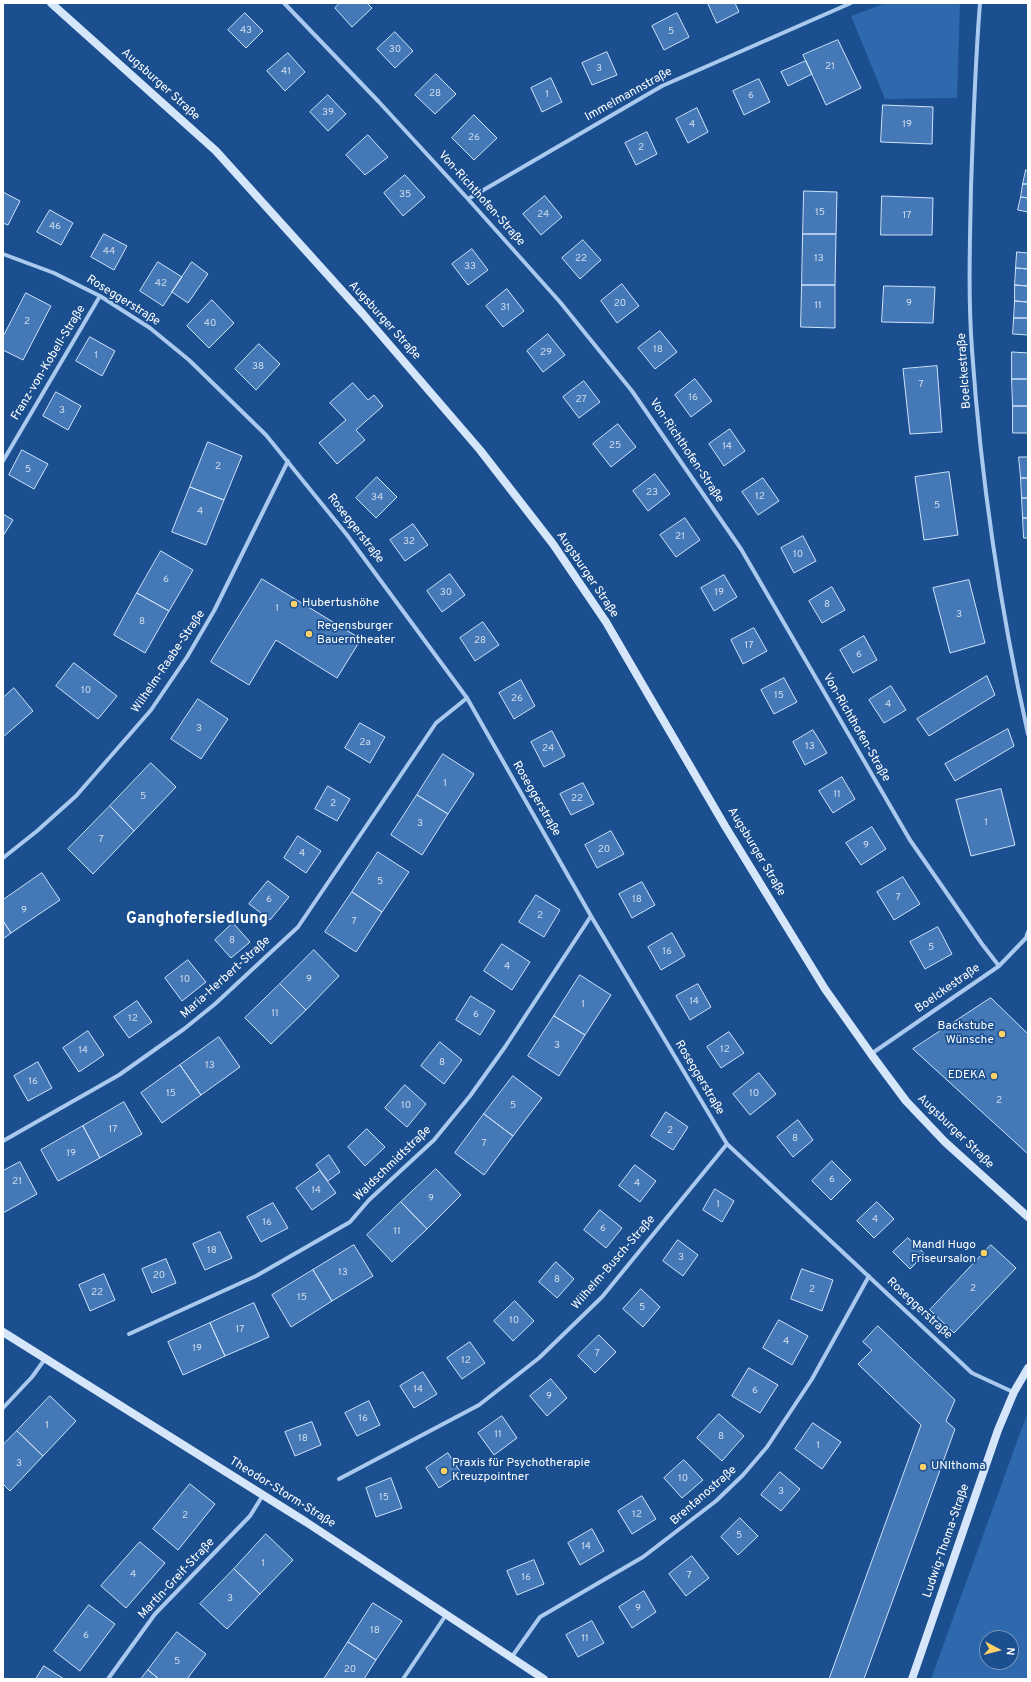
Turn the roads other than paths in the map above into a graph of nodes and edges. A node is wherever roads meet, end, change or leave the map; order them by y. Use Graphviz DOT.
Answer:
graph roads {
  1 [pos="51,3"];
  2 [pos="284,3"];
  3 [pos="851,3"];
  4 [pos="980,3"];
  5 [pos="468,199"];
  6 [pos="3,254"];
  7 [pos="100,296"];
  8 [pos="3,461"];
  9 [pos="288,461"];
  10 [pos="467,698"];
  11 [pos="1028,734"];
  12 [pos="3,858"];
  13 [pos="591,916"];
  14 [pos="1028,932"];
  15 [pos="999,966"];
  16 [pos="871,1054"];
  17 [pos="3,1141"];
  18 [pos="727,1144"];
  19 [pos="1028,1217"];
  20 [pos="869,1276"];
  21 [pos="3,1332"];
  22 [pos="129,1334"];
  23 [pos="46,1359"];
  24 [pos="1028,1368"];
  25 [pos="1014,1392"];
  26 [pos="3,1408"];
  27 [pos="339,1479"];
  28 [pos="264,1495"];
  29 [pos="446,1615"];
  30 [pos="511,1658"];
  31 [pos="108,1679"];
  32 [pos="403,1679"];
  33 [pos="544,1679"];
  34 [pos="912,1679"];
  1 -- 16 [label="street, Augsburger Straße"];
  2 -- 5 [label="street, Von-Richthofen-Straße"];
  3 -- 5 [label="street, Immelmannstraße"];
  4 -- 11 [label="street, Boelckestraße"];
  5 -- 15 [label="street, Von-Richthofen-Straße"];
  6 -- 7 [label="street, Roseggerstraße"];
  7 -- 8 [label="street, Franz-von-Kobell-Straße"];
  7 -- 9 [label="street, Roseggerstraße"];
  9 -- 10 [label="street, Roseggerstraße"];
  9 -- 12 [label="street, Wilhelm-Raabe-Straße"];
  10 -- 13 [label="street, Roseggerstraße"];
  10 -- 17 [label="street, Maria-Herbert-Straße"];
  13 -- 18 [label="street, Roseggerstraße"];
  13 -- 22 [label="street, Waldschmidtstraße"];
  14 -- 15 [label="street, Boelckestraße"];
  15 -- 16 [label="street, Boelckestraße"];
  16 -- 19 [label="street, Augsburger Straße"];
  18 -- 20 [label="street, Roseggerstraße"];
  18 -- 27 [label="street, Wilhelm-Busch-Straße"];
  20 -- 25 [label="street, Roseggerstraße"];
  20 -- 30 [label="street, Brentanostraße"];
  21 -- 23 [label="street, Theodor-Storm-Straße"];
  23 -- 26 [label="street"];
  23 -- 28 [label="street, Theodor-Storm-Straße"];
  24 -- 25 [label="street, Ludwig-Thoma-Straße"];
  25 -- 34 [label="street, Ludwig-Thoma-Straße"];
  28 -- 29 [label="street, Theodor-Storm-Straße"];
  28 -- 31 [label="street, Martin-Greif-Straße"];
  29 -- 30 [label="street, Theodor-Storm-Straße"];
  29 -- 32 [label="street"];
  30 -- 33 [label="street, Theodor-Storm-Straße"];
}
